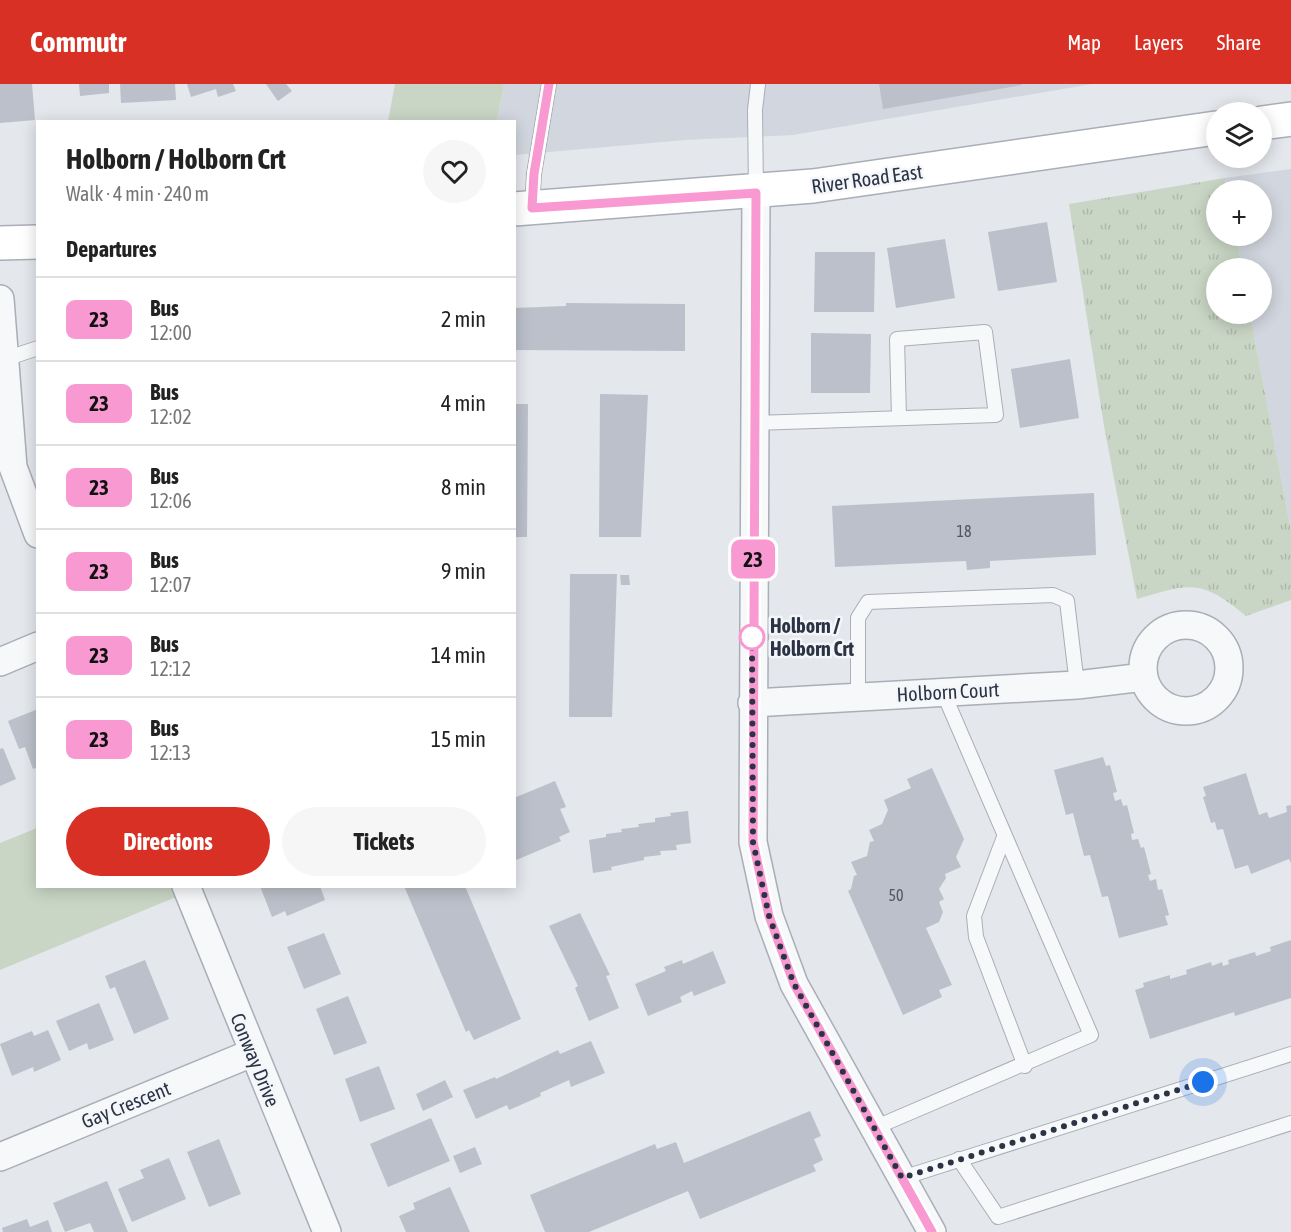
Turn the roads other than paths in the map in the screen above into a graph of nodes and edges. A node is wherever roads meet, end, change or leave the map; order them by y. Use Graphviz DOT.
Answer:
graph roads {
  1 [pos="549,84"];
  2 [pos="758,84"];
  3 [pos="1291,119"];
  4 [pos="1272,122"];
  5 [pos="1206,129"];
  6 [pos="756,193"];
  7 [pos="523,208"];
  8 [pos="36,242"];
  9 [pos="0,243"];
  10 [pos="0,299"];
  11 [pos="2,343"];
  12 [pos="36,348"];
  13 [pos="899,418"];
  14 [pos="754,423"];
  15 [pos="6,459"];
  16 [pos="36,529"];
  17 [pos="36,647"];
  18 [pos="0,662"];
  19 [pos="1144,677"];
  20 [pos="1077,685"];
  21 [pos="943,692"];
  22 [pos="858,697"];
  23 [pos="752,703"];
  24 [pos="1004,837"];
  25 [pos="187,888"];
  26 [pos="252,1053"];
  27 [pos="1291,1054"];
  28 [pos="1025,1066"];
  29 [pos="1291,1123"];
  30 [pos="874,1128"];
  31 [pos="0,1157"];
  32 [pos="959,1159"];
  33 [pos="902,1178"];
  34 [pos="327,1232"];
  35 [pos="932,1232"];
  1 -- 7 [label="lane"];
  2 -- 6 [label="lane"];
  3 -- 4 [label="street"];
  5 -- 6 [label="street, River Road East"];
  6 -- 7 [label="street, River Road East"];
  6 -- 14 [label="street"];
  8 -- 9 [label="street"];
  10 -- 11 [label="street"];
  11 -- 12 [label="lane"];
  11 -- 15 [label="street"];
  13 -- 13 [label="lane"];
  13 -- 14 [label="lane"];
  14 -- 23 [label="street"];
  15 -- 16 [label="street"];
  17 -- 18 [label="street"];
  19 -- 20 [label="street, Holborn Court"];
  20 -- 21 [label="street, Holborn Court"];
  20 -- 22 [label="lane"];
  21 -- 22 [label="street, Holborn Court"];
  21 -- 24 [label="lane"];
  22 -- 23 [label="street, Holborn Court"];
  23 -- 30 [label="street"];
  24 -- 28 [label="lane"];
  24 -- 28 [label="lane"];
  25 -- 26 [label="street, Conway Drive"];
  26 -- 31 [label="street, Gay Crescent"];
  26 -- 34 [label="street, Conway Drive"];
  27 -- 32 [label="lane"];
  28 -- 30 [label="lane"];
  29 -- 32 [label="lane"];
  30 -- 33 [label="street"];
  32 -- 33 [label="lane"];
  33 -- 35 [label="street"];
}
